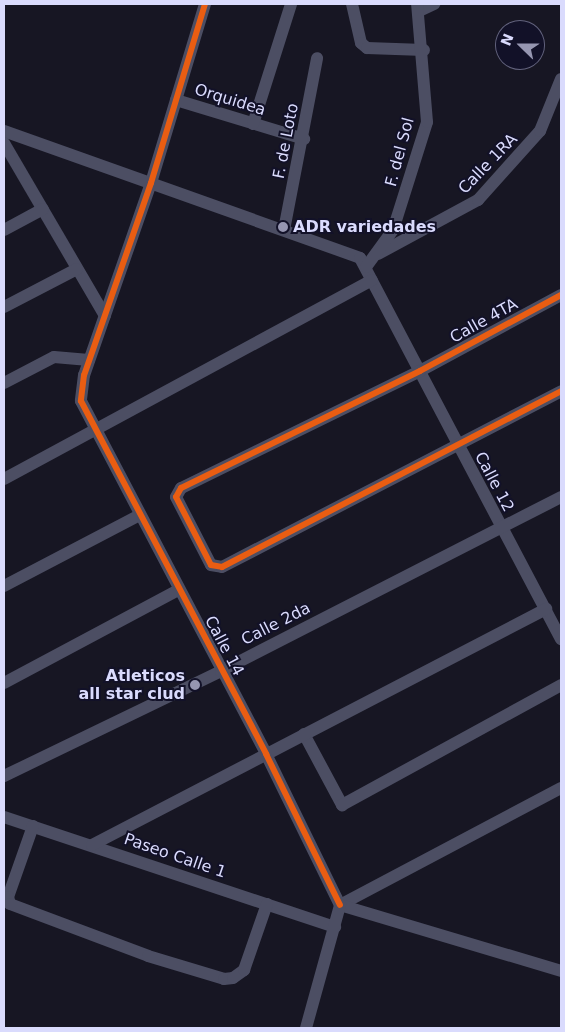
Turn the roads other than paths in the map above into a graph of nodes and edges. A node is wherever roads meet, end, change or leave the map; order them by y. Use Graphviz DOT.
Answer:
graph roads {
  1 [pos="205,4"];
  2 [pos="291,4"];
  3 [pos="352,4"];
  4 [pos="434,4"];
  5 [pos="418,7"];
  6 [pos="424,50"];
  7 [pos="317,58"];
  8 [pos="561,79"];
  9 [pos="176,100"];
  10 [pos="253,124"];
  11 [pos="4,131"];
  12 [pos="304,139"];
  13 [pos="5,150"];
  14 [pos="151,182"];
  15 [pos="43,209"];
  16 [pos="4,230"];
  17 [pos="284,230"];
  18 [pos="378,254"];
  19 [pos="363,263"];
  20 [pos="77,269"];
  21 [pos="372,280"];
  22 [pos="561,295"];
  23 [pos="4,307"];
  24 [pos="105,316"];
  25 [pos="89,360"];
  26 [pos="420,371"];
  27 [pos="4,383"];
  28 [pos="561,392"];
  29 [pos="94,432"];
  30 [pos="458,443"];
  31 [pos="4,479"];
  32 [pos="561,498"];
  33 [pos="138,516"];
  34 [pos="503,528"];
  35 [pos="4,586"];
  36 [pos="178,590"];
  37 [pos="546,609"];
  38 [pos="561,639"];
  39 [pos="221,671"];
  40 [pos="4,683"];
  41 [pos="561,685"];
  42 [pos="304,734"];
  43 [pos="266,754"];
  44 [pos="4,776"];
  45 [pos="561,788"];
  46 [pos="4,817"];
  47 [pos="33,826"];
  48 [pos="92,845"];
  49 [pos="267,904"];
  50 [pos="340,906"];
  51 [pos="334,927"];
  52 [pos="561,971"];
  53 [pos="306,1028"];
  1 -- 9 [label="street"];
  2 -- 10 [label="street"];
  3 -- 6 [label="street"];
  4 -- 5 [label="street"];
  5 -- 6 [label="street, F. del Sol"];
  6 -- 18 [label="street, F. del Sol"];
  7 -- 12 [label="street, F. de Loto"];
  8 -- 18 [label="street, Calle 1RA"];
  9 -- 10 [label="street, Orquidea"];
  9 -- 14 [label="street"];
  10 -- 12 [label="street, Orquidea"];
  11 -- 14 [label="street"];
  12 -- 17 [label="street, F. de Loto"];
  13 -- 15 [label="street"];
  14 -- 17 [label="street"];
  14 -- 24 [label="street"];
  15 -- 16 [label="street"];
  15 -- 20 [label="street"];
  17 -- 19 [label="street"];
  18 -- 19 [label="street, F. del Sol"];
  19 -- 21 [label="street, Calle 12"];
  20 -- 23 [label="street"];
  20 -- 24 [label="street"];
  21 -- 26 [label="street, Calle 12"];
  21 -- 29 [label="street"];
  22 -- 26 [label="street, Calle 4TA"];
  24 -- 25 [label="street"];
  25 -- 27 [label="street"];
  25 -- 29 [label="street, Calle 14"];
  26 -- 30 [label="street, Calle 12"];
  26 -- 30 [label="street, Calle 4TA"];
  28 -- 30 [label="street"];
  29 -- 31 [label="street"];
  29 -- 33 [label="street, Calle 14"];
  30 -- 34 [label="street, Calle 12"];
  32 -- 34 [label="street, Calle 2da"];
  33 -- 35 [label="street"];
  33 -- 36 [label="street, Calle 14"];
  34 -- 37 [label="street, Calle 12"];
  34 -- 39 [label="street, Calle 2da"];
  36 -- 39 [label="street, Calle 14"];
  36 -- 40 [label="street"];
  37 -- 38 [label="street, Calle 12"];
  37 -- 42 [label="street"];
  39 -- 43 [label="street, Calle 14"];
  39 -- 44 [label="street, Calle 2da"];
  41 -- 42 [label="street"];
  42 -- 43 [label="street"];
  43 -- 48 [label="street"];
  43 -- 50 [label="street, Calle 14"];
  45 -- 50 [label="street"];
  46 -- 47 [label="street, Paseo Calle 1"];
  47 -- 48 [label="street, Paseo Calle 1"];
  47 -- 49 [label="street"];
  48 -- 49 [label="street, Paseo Calle 1"];
  49 -- 51 [label="street, Paseo Calle 1"];
  50 -- 51 [label="street"];
  50 -- 52 [label="street"];
  51 -- 53 [label="street"];
}
